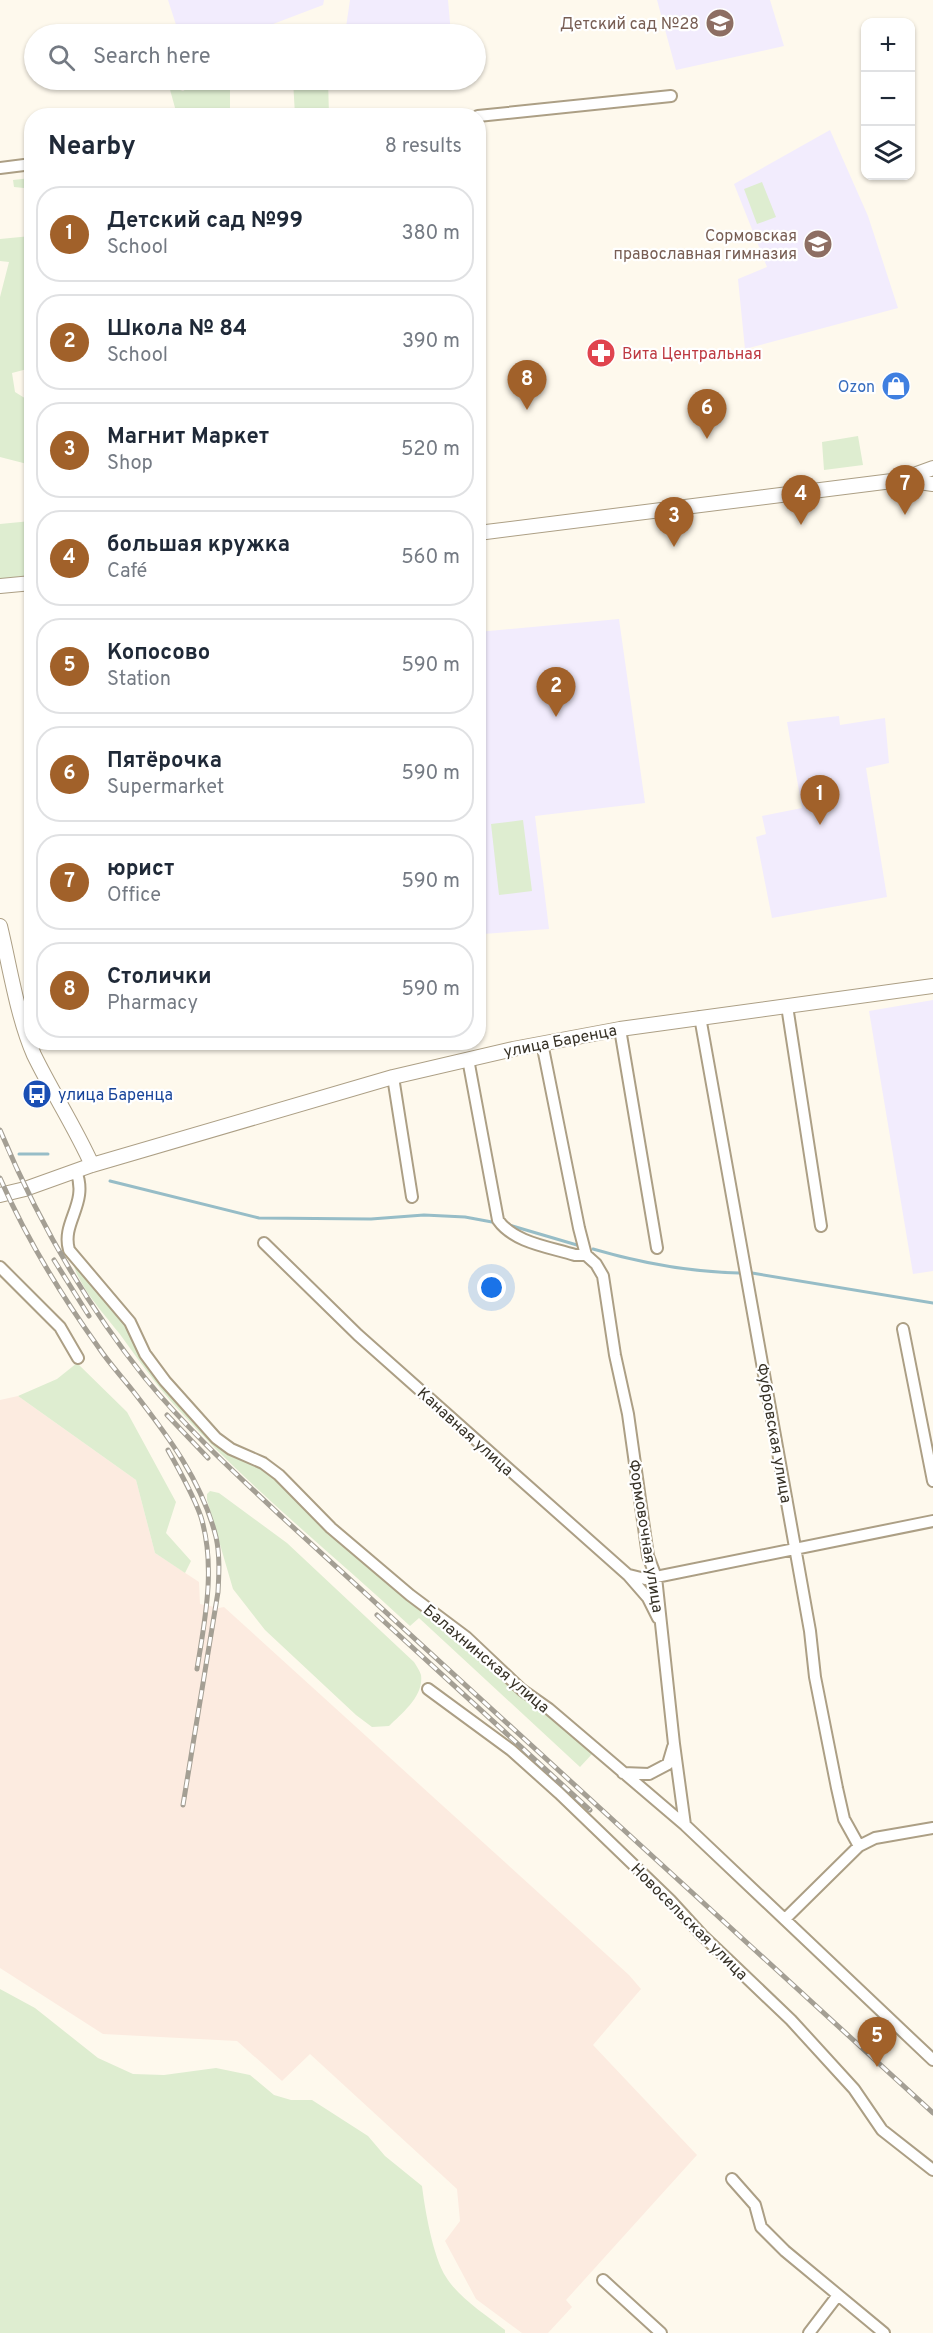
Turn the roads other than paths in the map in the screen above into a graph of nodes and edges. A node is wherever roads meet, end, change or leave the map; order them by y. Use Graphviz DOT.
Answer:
graph roads {
  1 [pos="671,96"];
  2 [pos="486,115"];
  3 [pos="24,165"];
  4 [pos="0,168"];
  5 [pos="933,468"];
  6 [pos="900,480"];
  7 [pos="933,484"];
  8 [pos="486,532"];
  9 [pos="24,583"];
  10 [pos="0,586"];
  11 [pos="0,926"];
  12 [pos="933,986"];
  13 [pos="787,1006"];
  14 [pos="700,1017"];
  15 [pos="24,1019"];
  16 [pos="620,1029"];
  17 [pos="542,1043"];
  18 [pos="33,1050"];
  19 [pos="468,1059"];
  20 [pos="393,1077"];
  21 [pos="92,1165"];
  22 [pos="76,1171"];
  23 [pos="0,1195"];
  24 [pos="412,1197"];
  25 [pos="821,1226"];
  26 [pos="264,1243"];
  27 [pos="657,1248"];
  28 [pos="586,1255"];
  29 [pos="0,1267"];
  30 [pos="903,1329"];
  31 [pos="78,1358"];
  32 [pos="933,1481"];
  33 [pos="933,1521"];
  34 [pos="794,1549"];
  35 [pos="628,1575"];
  36 [pos="656,1577"];
  37 [pos="661,1624"];
  38 [pos="428,1689"];
  39 [pos="674,1744"];
  40 [pos="623,1773"];
  41 [pos="685,1826"];
  42 [pos="933,1828"];
  43 [pos="859,1845"];
  44 [pos="785,1919"];
  45 [pos="933,2060"];
  46 [pos="933,2170"];
  47 [pos="732,2179"];
  48 [pos="603,2280"];
  49 [pos="837,2295"];
  50 [pos="660,2333"];
  51 [pos="809,2333"];
  52 [pos="884,2333"];
  1 -- 2 [label="street"];
  3 -- 4 [label="street"];
  5 -- 6 [label="street"];
  6 -- 7 [label="street"];
  6 -- 8 [label="street"];
  9 -- 10 [label="street"];
  11 -- 15 [label="street"];
  12 -- 13 [label="street, улица Баренца"];
  13 -- 14 [label="street, улица Баренца"];
  13 -- 25 [label="street"];
  14 -- 16 [label="street, улица Баренца"];
  14 -- 34 [label="street, Фубровская улица"];
  16 -- 17 [label="street, улица Баренца"];
  16 -- 27 [label="street"];
  17 -- 19 [label="street, улица Баренца"];
  17 -- 28 [label="street, Формовочная улица"];
  18 -- 21 [label="street"];
  19 -- 20 [label="street, улица Баренца"];
  19 -- 28 [label="street"];
  20 -- 21 [label="street, улица Баренца"];
  20 -- 24 [label="street"];
  21 -- 22 [label="street, улица Баренца"];
  22 -- 23 [label="street, улица Баренца"];
  22 -- 40 [label="street, Балахнинская улица"];
  26 -- 35 [label="street, Канавная улица"];
  28 -- 36 [label="street, Формовочная улица"];
  29 -- 31 [label="street"];
  30 -- 32 [label="street"];
  33 -- 34 [label="street"];
  34 -- 36 [label="street"];
  34 -- 43 [label="street, Фубровская улица"];
  35 -- 36 [label="street"];
  35 -- 37 [label="street, Канавная улица"];
  36 -- 37 [label="street, Формовочная улица"];
  37 -- 39 [label="street, Формовочная улица"];
  38 -- 46 [label="street, Новосельская улица"];
  39 -- 40 [label="street"];
  39 -- 41 [label="street, Формовочная улица"];
  40 -- 41 [label="street, Балахнинская улица"];
  41 -- 44 [label="street, Балахнинская улица"];
  42 -- 43 [label="street"];
  43 -- 44 [label="street"];
  44 -- 45 [label="street, Балахнинская улица"];
  47 -- 49 [label="street"];
  48 -- 50 [label="street"];
  49 -- 51 [label="street"];
  49 -- 52 [label="street"];
}
